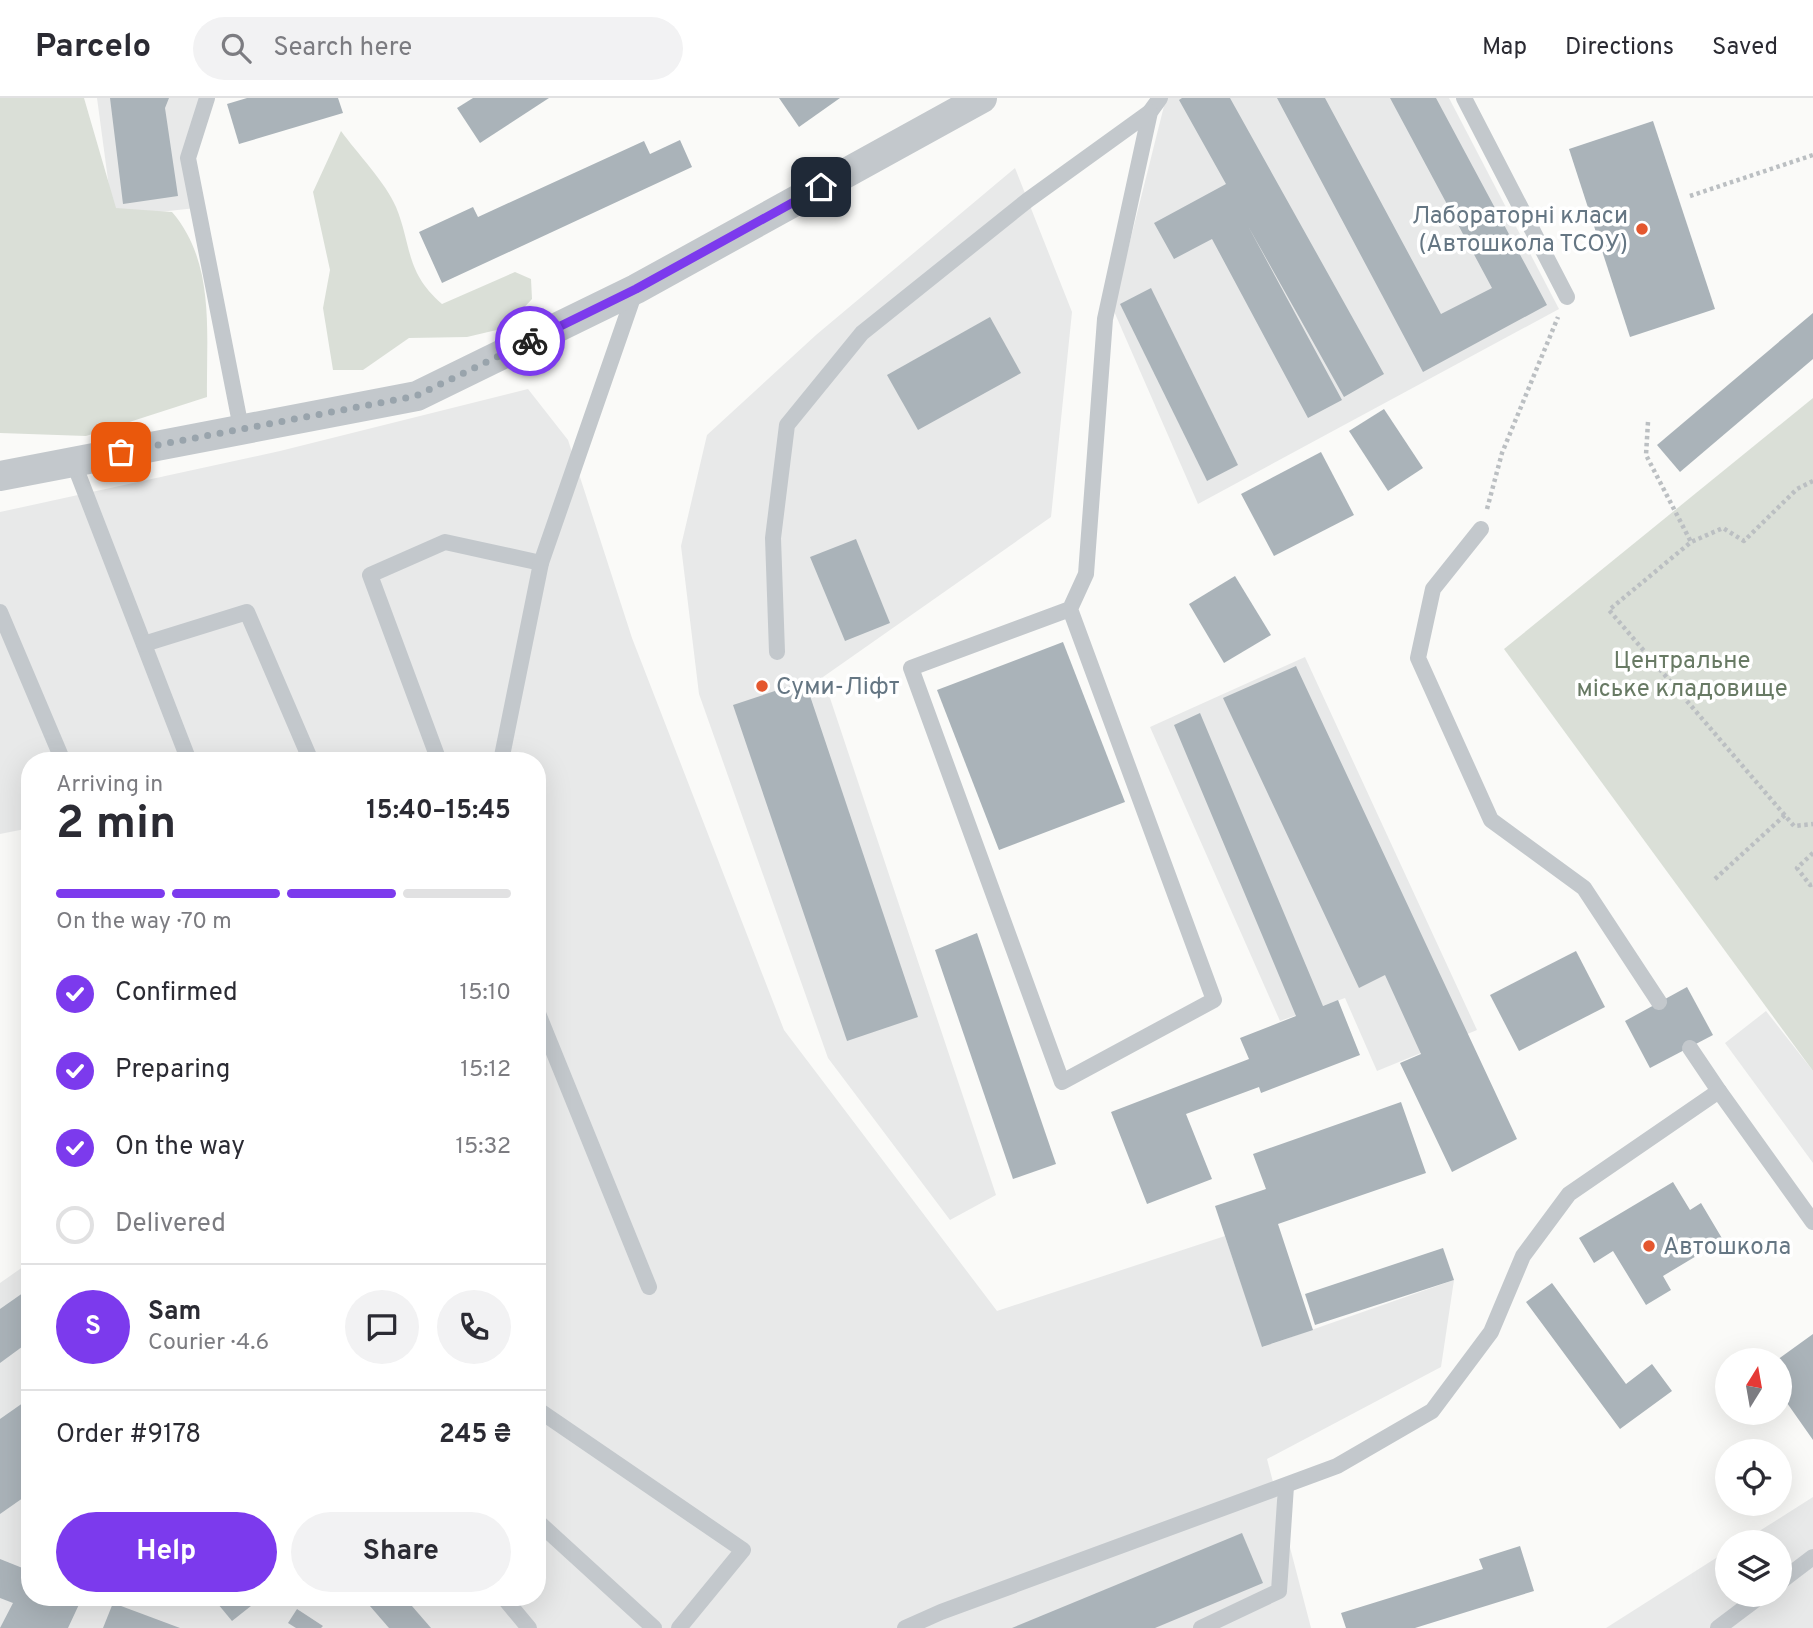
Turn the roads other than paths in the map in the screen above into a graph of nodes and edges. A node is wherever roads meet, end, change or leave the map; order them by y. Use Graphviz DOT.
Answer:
graph roads {
  1 [pos="207,98"];
  2 [pos="982,98"];
  3 [pos="1160,98"];
  4 [pos="1464,98"];
  5 [pos="1150,112"];
  6 [pos="636,289"];
  7 [pos="1567,297"];
  8 [pos="241,428"];
  9 [pos="73,461"];
  10 [pos="0,475"];
  11 [pos="1481,529"];
  12 [pos="541,563"];
  13 [pos="1070,609"];
  14 [pos="0,612"];
  15 [pos="144,645"];
  16 [pos="777,652"];
  17 [pos="59,752"];
  18 [pos="186,752"];
  19 [pos="307,752"];
  20 [pos="436,752"];
  21 [pos="503,752"];
  22 [pos="1659,1002"];
  23 [pos="546,1033"];
  24 [pos="1690,1048"];
  25 [pos="1719,1091"];
  26 [pos="1813,1222"];
  27 [pos="649,1287"];
  28 [pos="546,1415"];
  29 [pos="1286,1486"];
  30 [pos="546,1529"];
  31 [pos="1813,1558"];
  32 [pos="1792,1573"];
  33 [pos="511,1606"];
  34 [pos="1746,1607"];
  35 [pos="1209,1627"];
  36 [pos="529,1628"];
  37 [pos="654,1628"];
  38 [pos="679,1628"];
  39 [pos="905,1628"];
  40 [pos="1718,1628"];
  1 -- 8 [label="lane"];
  2 -- 6 [label="street"];
  3 -- 5 [label="lane"];
  4 -- 7 [label="lane"];
  5 -- 13 [label="lane"];
  5 -- 16 [label="lane"];
  6 -- 8 [label="street"];
  6 -- 12 [label="lane"];
  8 -- 9 [label="street"];
  9 -- 10 [label="street"];
  9 -- 15 [label="lane"];
  11 -- 22 [label="lane"];
  12 -- 20 [label="lane"];
  12 -- 21 [label="lane"];
  13 -- 13 [label="lane"];
  14 -- 17 [label="lane"];
  15 -- 18 [label="lane"];
  15 -- 19 [label="lane"];
  23 -- 27 [label="lane"];
  24 -- 25 [label="lane"];
  25 -- 26 [label="lane"];
  25 -- 29 [label="lane"];
  28 -- 38 [label="lane"];
  29 -- 35 [label="lane"];
  29 -- 39 [label="lane"];
  30 -- 37 [label="lane"];
  31 -- 32 [label="lane"];
  33 -- 36 [label="lane"];
  34 -- 40 [label="lane"];
}
